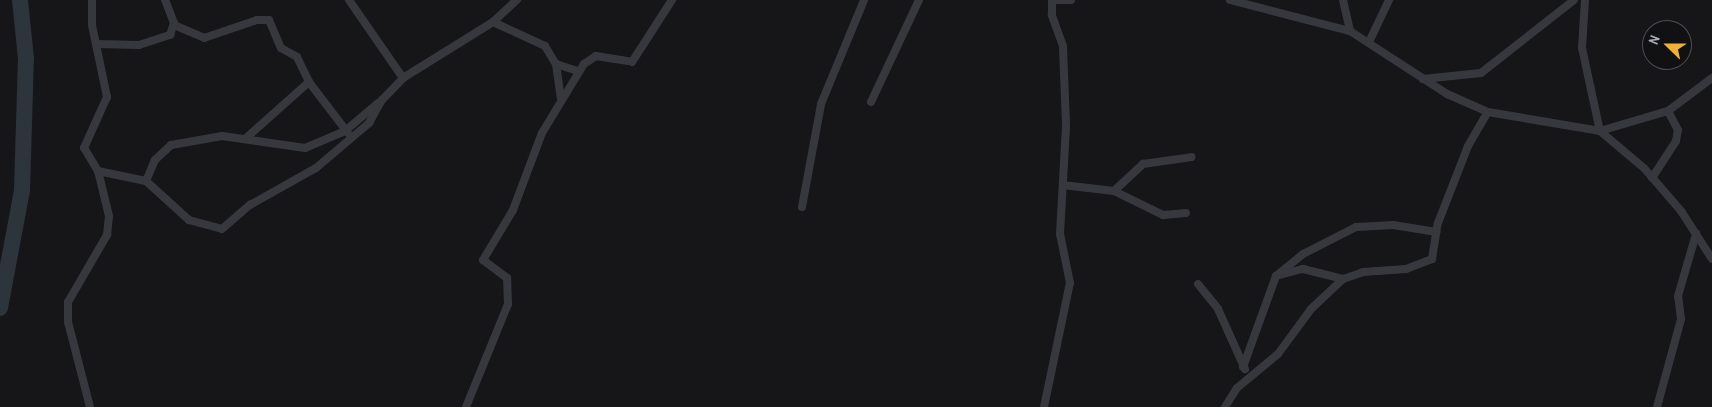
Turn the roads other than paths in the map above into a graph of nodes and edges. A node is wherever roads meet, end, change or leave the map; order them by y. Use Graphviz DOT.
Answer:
graph roads {
  1 [pos="92,0"];
  2 [pos="165,0"];
  3 [pos="349,0"];
  4 [pos="517,0"];
  5 [pos="672,0"];
  6 [pos="864,0"];
  7 [pos="919,0"];
  8 [pos="1053,0"];
  9 [pos="1071,0"];
  10 [pos="1233,0"];
  11 [pos="1344,0"];
  12 [pos="1389,0"];
  13 [pos="1574,0"];
  14 [pos="1585,0"];
  15 [pos="493,22"];
  16 [pos="174,25"];
  17 [pos="1350,31"];
  18 [pos="1369,42"];
  19 [pos="97,44"];
  20 [pos="556,64"];
  21 [pos="577,72"];
  22 [pos="403,78"];
  23 [pos="1423,78"];
  24 [pos="1712,78"];
  25 [pos="309,82"];
  26 [pos="561,100"];
  27 [pos="872,102"];
  28 [pos="1668,111"];
  29 [pos="1488,112"];
  30 [pos="1600,131"];
  31 [pos="348,133"];
  32 [pos="245,139"];
  33 [pos="1192,157"];
  34 [pos="98,170"];
  35 [pos="1652,178"];
  36 [pos="146,181"];
  37 [pos="1063,185"];
  38 [pos="1114,191"];
  39 [pos="802,207"];
  40 [pos="1186,213"];
  41 [pos="1436,232"];
  42 [pos="1696,234"];
  43 [pos="1712,259"];
  44 [pos="1276,276"];
  45 [pos="1343,279"];
  46 [pos="1198,284"];
  47 [pos="1243,367"];
  48 [pos="1252,376"];
  49 [pos="90,407"];
  50 [pos="466,407"];
  51 [pos="1044,407"];
  52 [pos="1225,407"];
  53 [pos="1657,407"];
  1 -- 19 [label="street"];
  2 -- 16 [label="street"];
  3 -- 22 [label="street"];
  4 -- 15 [label="street"];
  5 -- 21 [label="street"];
  6 -- 39 [label="street"];
  7 -- 27 [label="street"];
  8 -- 9 [label="street"];
  8 -- 37 [label="street"];
  10 -- 17 [label="street"];
  11 -- 17 [label="street"];
  12 -- 18 [label="street"];
  13 -- 23 [label="street"];
  14 -- 30 [label="street"];
  15 -- 20 [label="street"];
  15 -- 22 [label="street"];
  16 -- 19 [label="street"];
  16 -- 25 [label="street"];
  17 -- 18 [label="street"];
  18 -- 23 [label="street"];
  19 -- 34 [label="street"];
  20 -- 21 [label="street"];
  20 -- 26 [label="street"];
  21 -- 26 [label="street"];
  22 -- 31 [label="street"];
  23 -- 29 [label="street"];
  24 -- 28 [label="street"];
  25 -- 31 [label="street"];
  25 -- 32 [label="street"];
  26 -- 50 [label="street"];
  28 -- 30 [label="street"];
  28 -- 35 [label="street"];
  29 -- 30 [label="street"];
  29 -- 41 [label="street"];
  30 -- 35 [label="street"];
  31 -- 32 [label="street"];
  31 -- 36 [label="street"];
  32 -- 36 [label="street"];
  33 -- 38 [label="street"];
  34 -- 36 [label="street"];
  34 -- 49 [label="street"];
  35 -- 42 [label="street"];
  37 -- 38 [label="street"];
  37 -- 51 [label="street"];
  38 -- 40 [label="street"];
  41 -- 44 [label="street"];
  41 -- 45 [label="street"];
  42 -- 43 [label="street"];
  42 -- 53 [label="street"];
  44 -- 45 [label="street"];
  44 -- 47 [label="street"];
  45 -- 48 [label="street"];
  46 -- 47 [label="street"];
  47 -- 48 [label="street"];
  48 -- 52 [label="street"];
}
